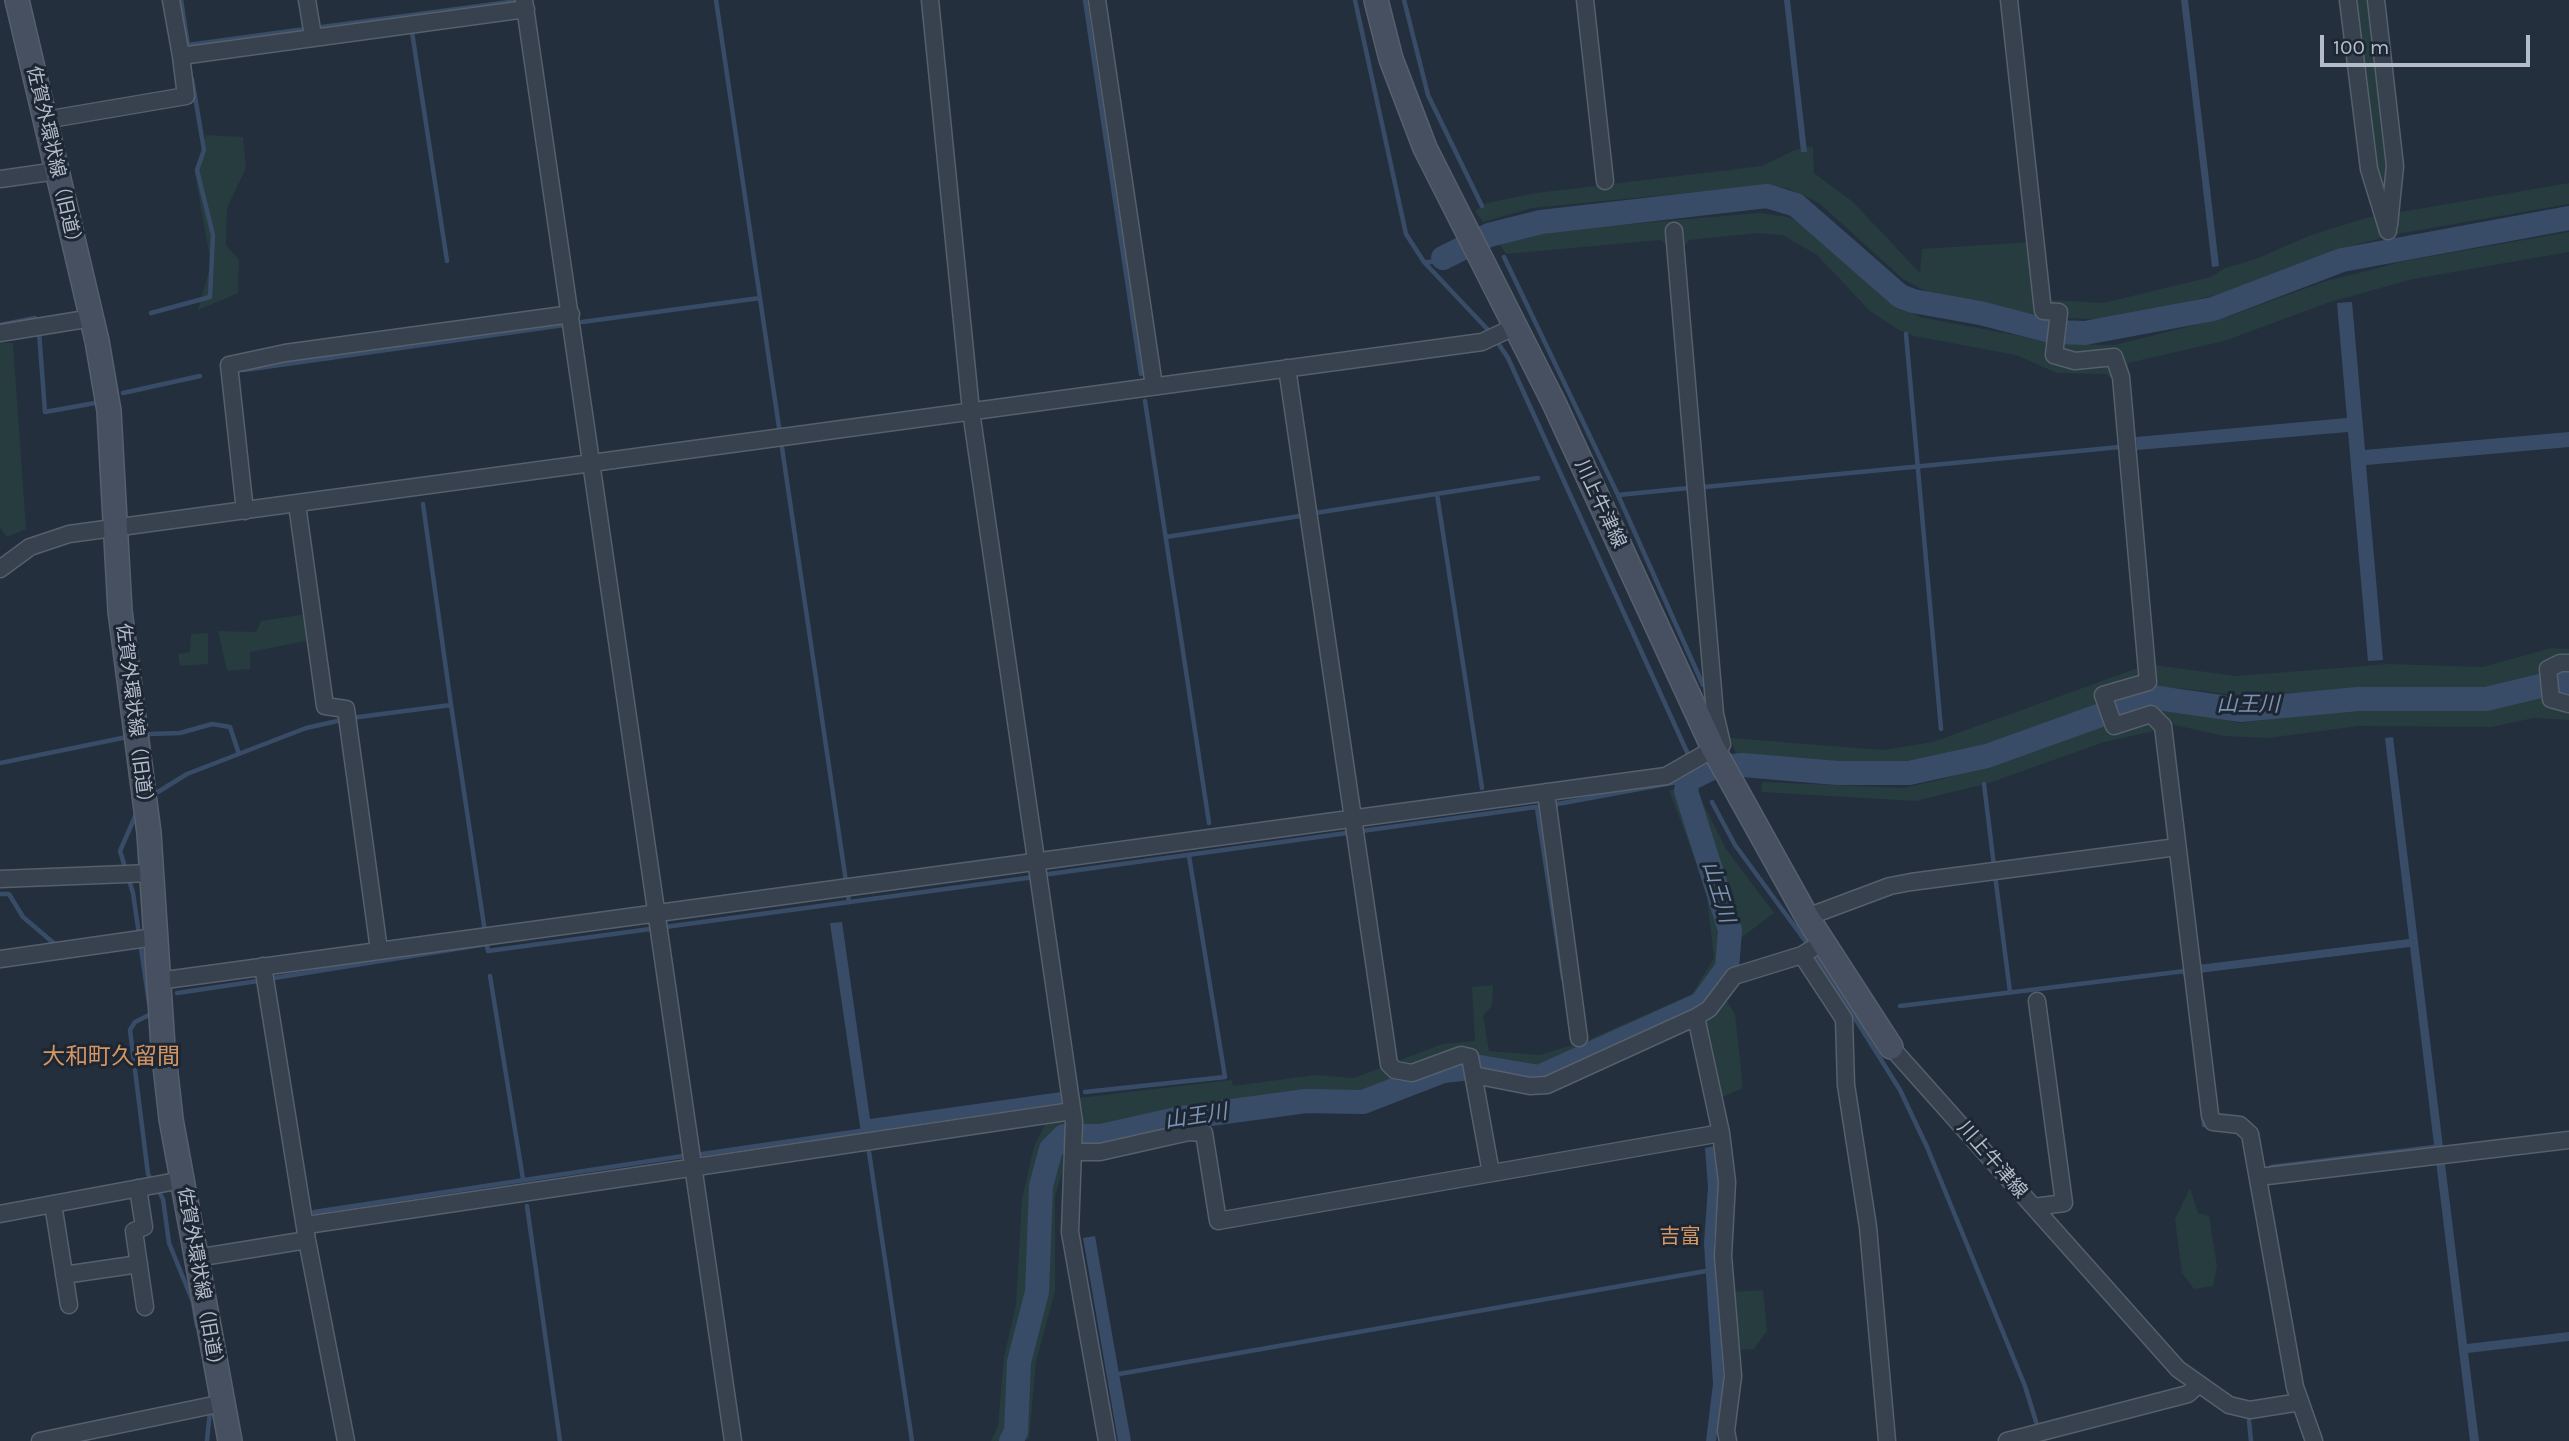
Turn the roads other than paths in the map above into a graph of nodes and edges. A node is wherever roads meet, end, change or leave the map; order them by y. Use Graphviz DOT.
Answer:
graph roads {
  1 [pos="17,0"];
  2 [pos="171,0"];
  3 [pos="307,0"];
  4 [pos="930,0"];
  5 [pos="1097,0"];
  6 [pos="1376,0"];
  7 [pos="1585,0"];
  8 [pos="2009,0"];
  9 [pos="2348,0"];
  10 [pos="2375,0"];
  11 [pos="525,4"];
  12 [pos="313,36"];
  13 [pos="181,55"];
  14 [pos="45,120"];
  15 [pos="57,171"];
  16 [pos="0,179"];
  17 [pos="1605,181"];
  18 [pos="1674,231"];
  19 [pos="571,314"];
  20 [pos="92,318"];
  21 [pos="1508,330"];
  22 [pos="0,332"];
  23 [pos="1287,368"];
  24 [pos="1154,386"];
  25 [pos="971,411"];
  26 [pos="592,464"];
  27 [pos="297,504"];
  28 [pos="245,511"];
  29 [pos="117,528"];
  30 [pos="2,563"];
  31 [pos="2569,663"];
  32 [pos="2569,704"];
  33 [pos="1714,750"];
  34 [pos="1546,792"];
  35 [pos="1353,818"];
  36 [pos="2177,847"];
  37 [pos="1036,861"];
  38 [pos="136,875"];
  39 [pos="0,879"];
  40 [pos="658,912"];
  41 [pos="1807,916"];
  42 [pos="144,938"];
  43 [pos="1823,942"];
  44 [pos="379,950"];
  45 [pos="1802,956"];
  46 [pos="0,959"];
  47 [pos="263,967"];
  48 [pos="158,981"];
  49 [pos="2037,1001"];
  50 [pos="1696,1017"];
  51 [pos="1579,1038"];
  52 [pos="1891,1047"];
  53 [pos="1474,1075"];
  54 [pos="1073,1116"];
  55 [pos="1721,1133"];
  56 [pos="2569,1140"];
  57 [pos="1075,1153"];
  58 [pos="695,1169"];
  59 [pos="1491,1173"];
  60 [pos="2259,1177"];
  61 [pos="174,1181"];
  62 [pos="142,1187"];
  63 [pos="53,1204"];
  64 [pos="2034,1207"];
  65 [pos="0,1214"];
  66 [pos="307,1233"];
  67 [pos="196,1258"];
  68 [pos="139,1264"];
  69 [pos="64,1275"];
  70 [pos="69,1305"];
  71 [pos="145,1307"];
  72 [pos="2198,1385"];
  73 [pos="2300,1402"];
  74 [pos="212,1405"];
  75 [pos="40,1441"];
  76 [pos="230,1441"];
  77 [pos="346,1441"];
  78 [pos="733,1441"];
  79 [pos="1107,1441"];
  80 [pos="1728,1441"];
  81 [pos="1887,1441"];
  82 [pos="2007,1441"];
  83 [pos="2314,1441"];
  1 -- 14 [label="street, 佐賀外環状線（旧道）"];
  2 -- 13 [label="street"];
  3 -- 12 [label="street"];
  4 -- 25 [label="street"];
  5 -- 24 [label="street"];
  6 -- 21 [label="street, 川上牛津線"];
  7 -- 17 [label="street"];
  8 -- 36 [label="street"];
  9 -- 10 [label="street"];
  11 -- 12 [label="street"];
  11 -- 19 [label="street"];
  12 -- 13 [label="street"];
  13 -- 14 [label="street"];
  14 -- 15 [label="street, 佐賀外環状線（旧道）"];
  15 -- 16 [label="street"];
  15 -- 20 [label="street, 佐賀外環状線（旧道）"];
  18 -- 33 [label="street"];
  19 -- 26 [label="street"];
  19 -- 28 [label="street"];
  20 -- 22 [label="street"];
  20 -- 29 [label="street, 佐賀外環状線（旧道）"];
  21 -- 23 [label="street"];
  21 -- 33 [label="street, 川上牛津線"];
  23 -- 24 [label="street"];
  23 -- 35 [label="street"];
  24 -- 25 [label="street"];
  25 -- 26 [label="street"];
  25 -- 37 [label="street"];
  26 -- 27 [label="street"];
  26 -- 40 [label="street"];
  27 -- 28 [label="street"];
  27 -- 44 [label="street"];
  28 -- 29 [label="street"];
  29 -- 30 [label="street"];
  29 -- 38 [label="street, 佐賀外環状線（旧道）"];
  31 -- 32 [label="street"];
  33 -- 34 [label="street"];
  33 -- 41 [label="street, 川上牛津線"];
  34 -- 35 [label="street"];
  34 -- 51 [label="street"];
  35 -- 37 [label="street"];
  35 -- 53 [label="street"];
  36 -- 41 [label="street"];
  36 -- 60 [label="street"];
  37 -- 40 [label="street"];
  37 -- 54 [label="street"];
  38 -- 39 [label="street"];
  38 -- 42 [label="street, 佐賀外環状線（旧道）"];
  40 -- 44 [label="street"];
  40 -- 58 [label="street"];
  41 -- 43 [label="street, 川上牛津線"];
  42 -- 46 [label="street"];
  42 -- 48 [label="street, 佐賀外環状線（旧道）"];
  43 -- 45 [label="street"];
  43 -- 52 [label="street, 川上牛津線"];
  44 -- 47 [label="street"];
  45 -- 50 [label="street"];
  45 -- 81 [label="street"];
  47 -- 48 [label="street"];
  47 -- 66 [label="street"];
  48 -- 61 [label="street, 佐賀外環状線（旧道）"];
  49 -- 64 [label="street"];
  50 -- 53 [label="street"];
  50 -- 55 [label="street"];
  52 -- 64 [label="street, 川上牛津線"];
  53 -- 59 [label="street"];
  54 -- 57 [label="street"];
  54 -- 58 [label="street"];
  55 -- 59 [label="street"];
  55 -- 80 [label="street"];
  56 -- 60 [label="street"];
  57 -- 59 [label="street"];
  57 -- 79 [label="street"];
  58 -- 66 [label="street"];
  58 -- 78 [label="street"];
  60 -- 73 [label="street"];
  61 -- 62 [label="street"];
  61 -- 67 [label="street, 佐賀外環状線（旧道）"];
  62 -- 63 [label="street"];
  62 -- 68 [label="street"];
  63 -- 65 [label="street"];
  63 -- 69 [label="street"];
  64 -- 72 [label="street, 川上牛津線"];
  66 -- 67 [label="street"];
  66 -- 77 [label="street"];
  67 -- 74 [label="street, 佐賀外環状線（旧道）"];
  68 -- 69 [label="street"];
  68 -- 71 [label="street"];
  69 -- 70 [label="street"];
  72 -- 73 [label="street, 川上牛津線"];
  72 -- 82 [label="street"];
  73 -- 83 [label="street"];
  74 -- 75 [label="street"];
  74 -- 76 [label="street, 佐賀外環状線（旧道）"];
}
